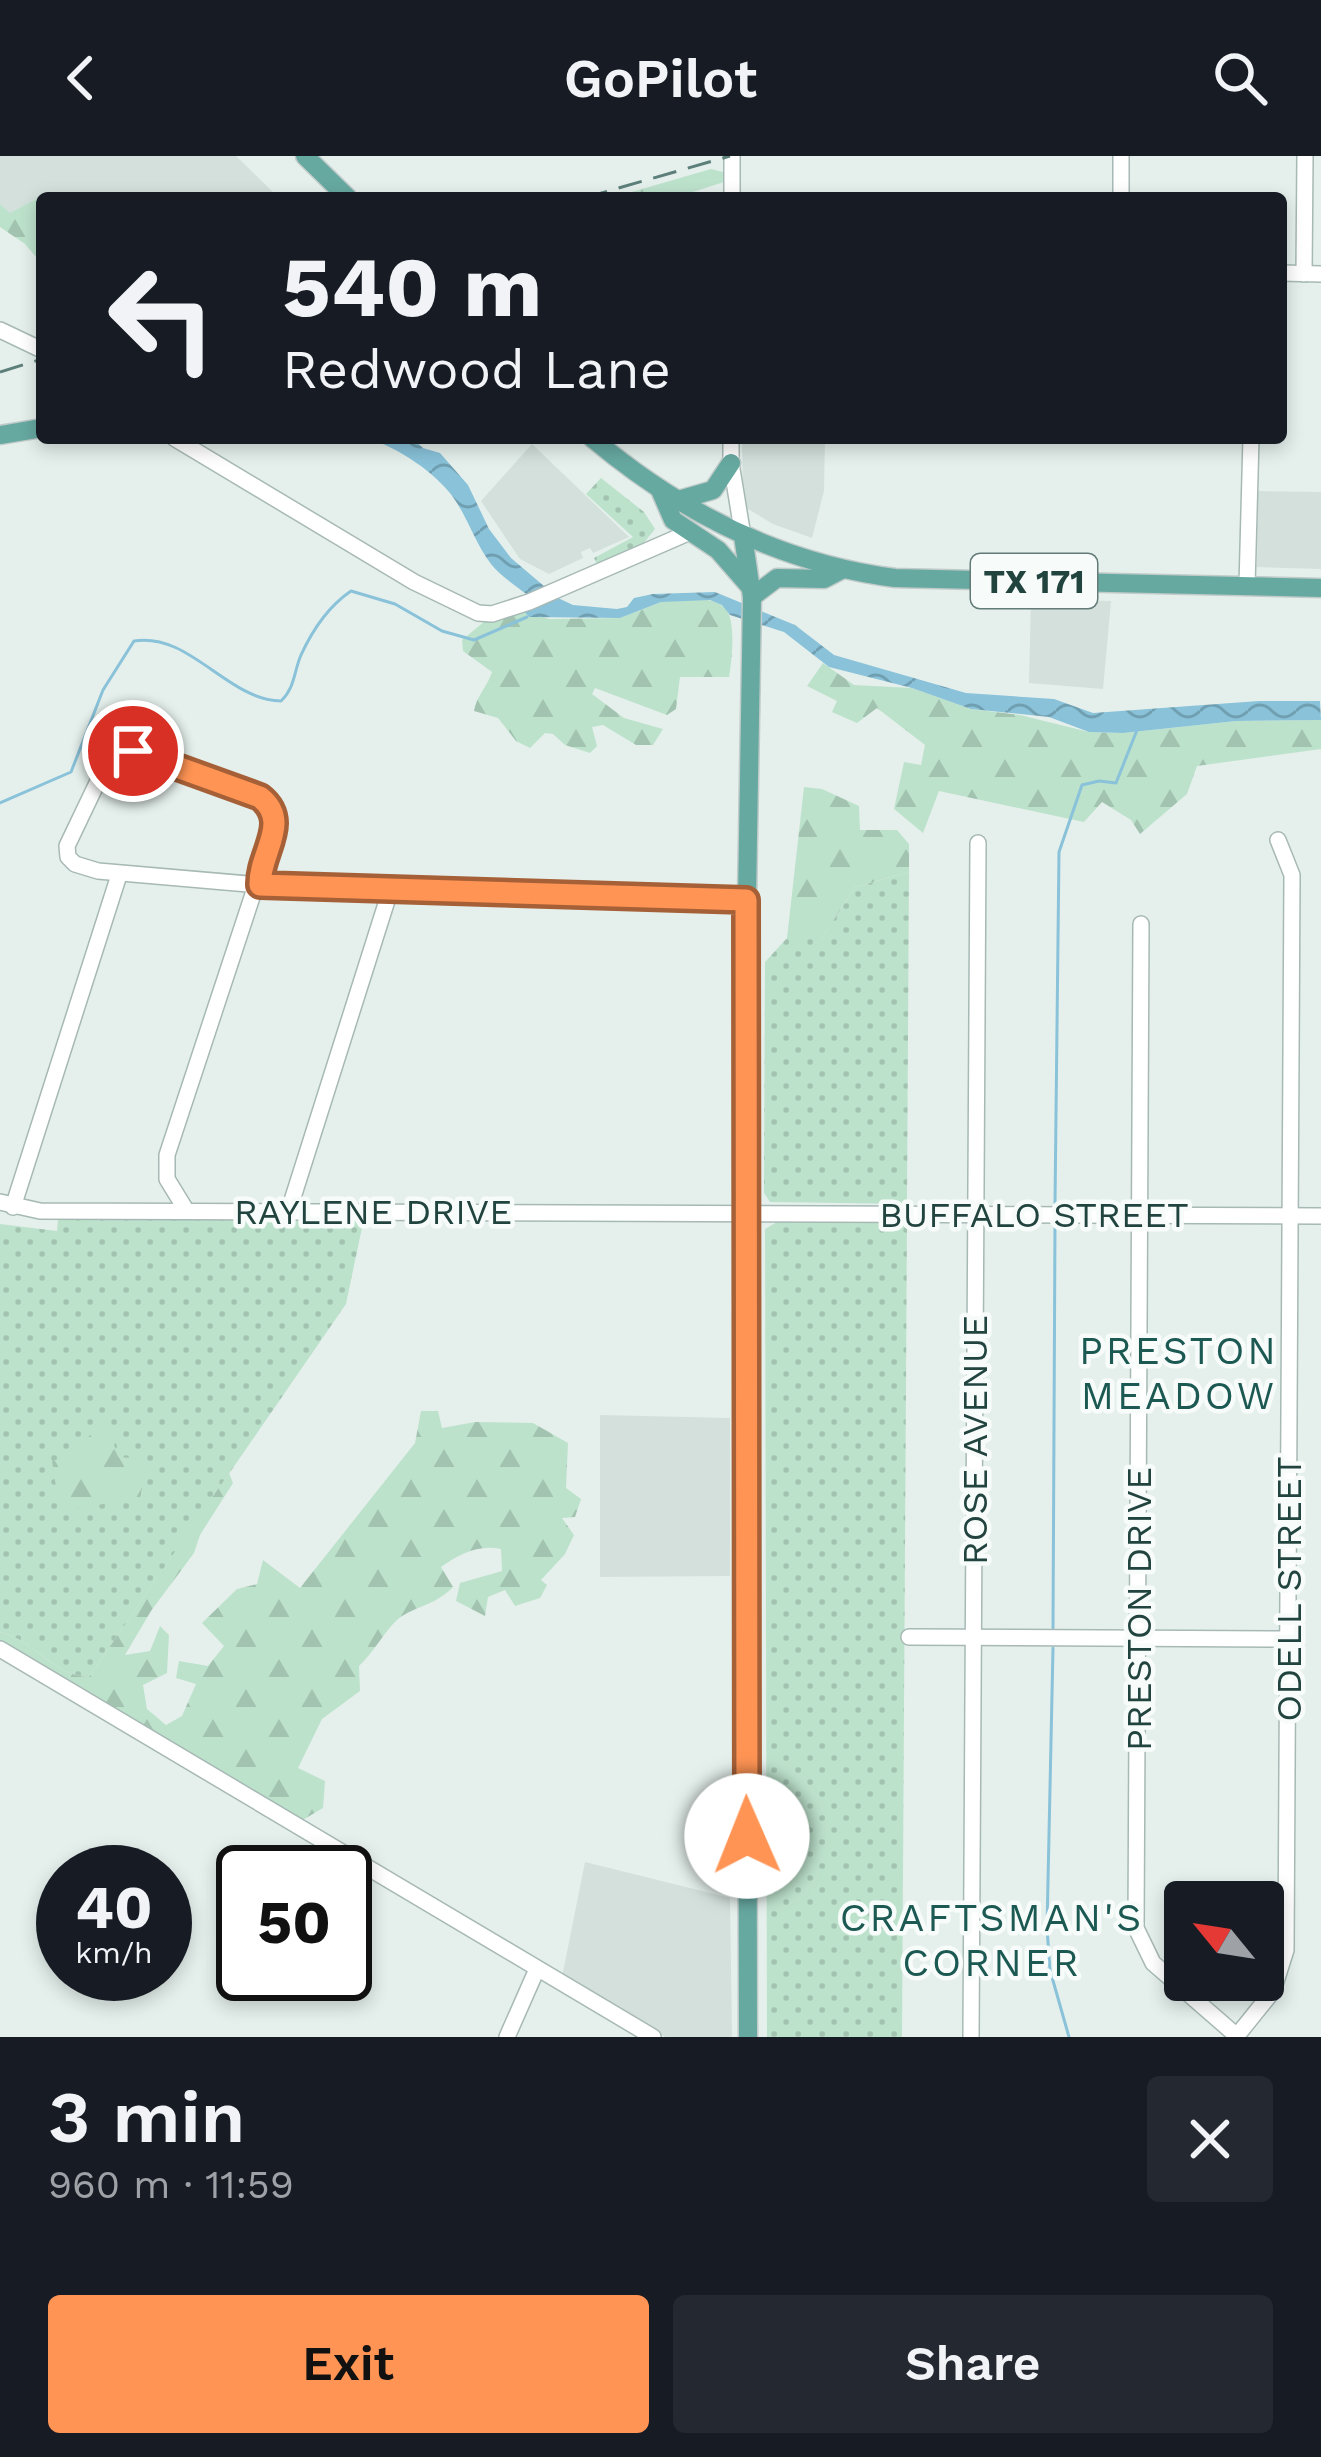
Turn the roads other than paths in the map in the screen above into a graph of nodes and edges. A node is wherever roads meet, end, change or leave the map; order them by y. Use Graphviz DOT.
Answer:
graph roads {
  1 [pos="305,156"];
  2 [pos="733,156"];
  3 [pos="1121,156"];
  4 [pos="1305,156"];
  5 [pos="342,192"];
  6 [pos="732,192"];
  7 [pos="1121,192"];
  8 [pos="1312,274"];
  9 [pos="0,330"];
  10 [pos="36,347"];
  11 [pos="36,429"];
  12 [pos="0,436"];
  13 [pos="184,444"];
  14 [pos="600,444"];
  15 [pos="731,444"];
  16 [pos="1251,444"];
  17 [pos="731,463"];
  18 [pos="668,495"];
  19 [pos="690,532"];
  20 [pos="743,536"];
  21 [pos="843,569"];
  22 [pos="1247,586"];
  23 [pos="1321,588"];
  24 [pos="752,593"];
  25 [pos="1278,840"];
  26 [pos="978,843"];
  27 [pos="118,875"];
  28 [pos="258,885"];
  29 [pos="391,888"];
  30 [pos="746,900"];
  31 [pos="1142,924"];
  32 [pos="6,1205"];
  33 [pos="186,1210"];
  34 [pos="289,1210"];
  35 [pos="747,1212"];
  36 [pos="976,1213"];
  37 [pos="1139,1214"];
  38 [pos="1289,1216"];
  39 [pos="1321,1216"];
  40 [pos="909,1636"];
  41 [pos="973,1636"];
  42 [pos="1137,1638"];
  43 [pos="1288,1639"];
  44 [pos="0,1649"];
  45 [pos="537,1969"];
  46 [pos="507,2037"];
  47 [pos="652,2037"];
  48 [pos="748,2037"];
  49 [pos="971,2037"];
  50 [pos="1237,2037"];
  1 -- 5 [label="main road"];
  2 -- 6 [label="street"];
  3 -- 7 [label="street"];
  4 -- 8 [label="street"];
  9 -- 10 [label="street"];
  11 -- 12 [label="main road"];
  13 -- 19 [label="street"];
  14 -- 18 [label="main road, TX 171"];
  15 -- 17 [label="street"];
  16 -- 22 [label="street"];
  17 -- 18 [label="main road"];
  17 -- 20 [label="street"];
  18 -- 19 [label="main road"];
  18 -- 20 [label="main road, TX 171"];
  19 -- 24 [label="main road"];
  20 -- 21 [label="main road, TX 171"];
  20 -- 24 [label="main road"];
  21 -- 22 [label="main road, TX 171"];
  21 -- 24 [label="main road"];
  22 -- 23 [label="main road, TX 171"];
  24 -- 30 [label="main road"];
  25 -- 38 [label="street, ODELL STREET"];
  26 -- 36 [label="street, ROSE AVENUE"];
  27 -- 28 [label="street"];
  27 -- 28 [label="street"];
  27 -- 32 [label="street"];
  28 -- 29 [label="street"];
  28 -- 33 [label="street"];
  29 -- 30 [label="street"];
  29 -- 34 [label="street"];
  30 -- 35 [label="main road"];
  31 -- 37 [label="street, PRESTON DRIVE"];
  32 -- 33 [label="street, RAYLENE DRIVE"];
  33 -- 34 [label="street, RAYLENE DRIVE"];
  34 -- 35 [label="street, RAYLENE DRIVE"];
  35 -- 36 [label="street, BUFFALO STREET"];
  35 -- 48 [label="main road"];
  36 -- 37 [label="street, BUFFALO STREET"];
  36 -- 41 [label="street, ROSE AVENUE"];
  37 -- 38 [label="street, BUFFALO STREET"];
  37 -- 42 [label="street, PRESTON DRIVE"];
  38 -- 39 [label="street, BUFFALO STREET"];
  38 -- 43 [label="street, ODELL STREET"];
  40 -- 41 [label="street"];
  41 -- 42 [label="street"];
  41 -- 49 [label="street, ROSE AVENUE"];
  42 -- 43 [label="street"];
  42 -- 50 [label="street, PRESTON DRIVE"];
  43 -- 50 [label="street, ODELL STREET"];
  44 -- 45 [label="street"];
  45 -- 46 [label="street"];
  45 -- 47 [label="street"];
}
